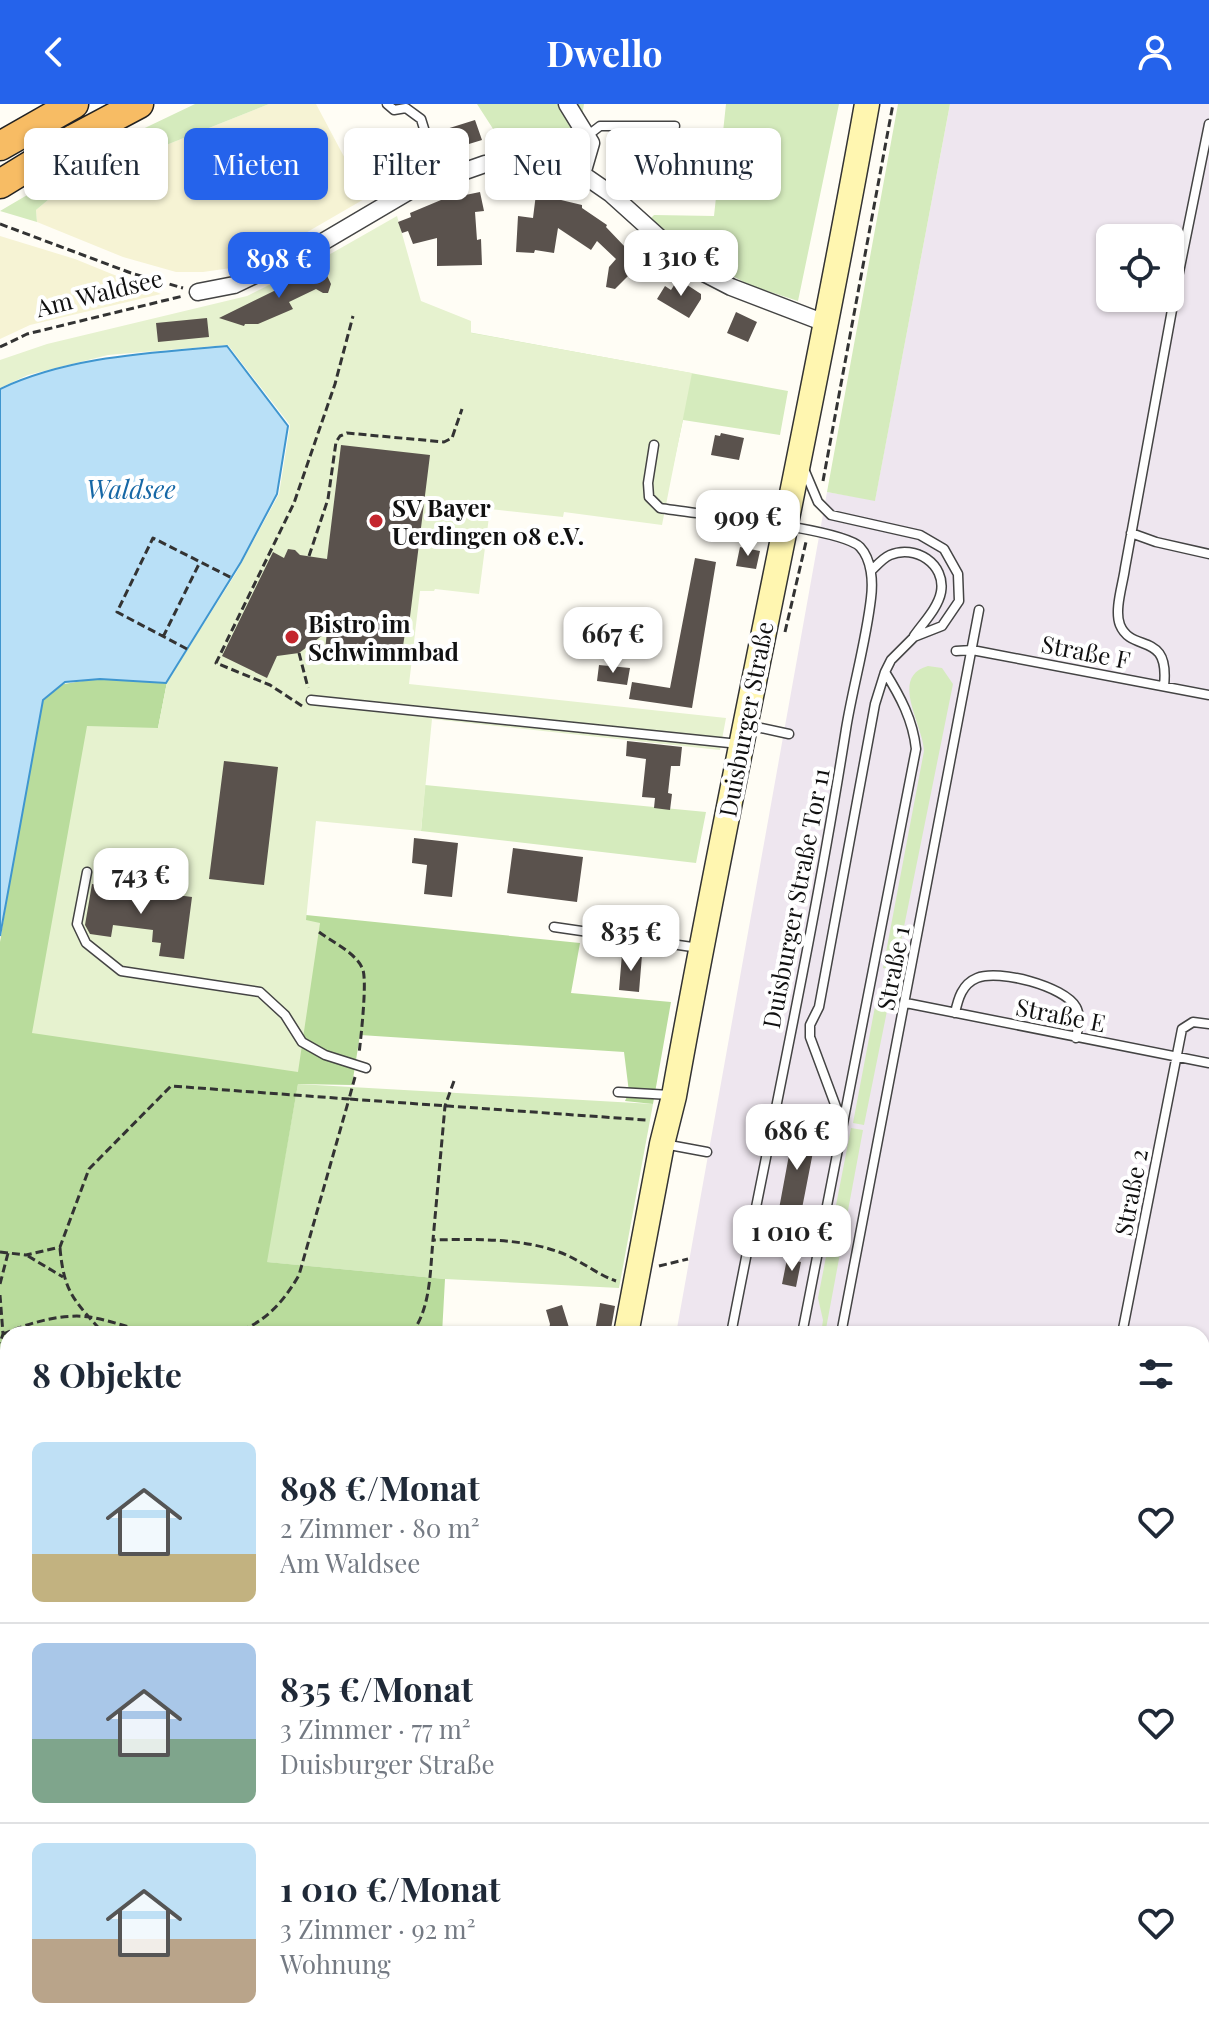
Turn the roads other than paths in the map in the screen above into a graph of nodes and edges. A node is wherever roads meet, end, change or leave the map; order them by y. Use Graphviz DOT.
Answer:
graph roads {
  1 [pos="74,104"];
  2 [pos="139,104"];
  3 [pos="387,104"];
  4 [pos="567,104"];
  5 [pos="867,104"];
  6 [pos="1209,124"];
  7 [pos="675,126"];
  8 [pos="424,128"];
  9 [pos="582,128"];
  10 [pos="590,134"];
  11 [pos="0,146"];
  12 [pos="590,180"];
  13 [pos="0,184"];
  14 [pos="394,200"];
  15 [pos="198,292"];
  16 [pos="825,323"];
  17 [pos="654,445"];
  18 [pos="800,458"];
  19 [pos="787,526"];
  20 [pos="1131,533"];
  21 [pos="1209,554"];
  22 [pos="871,571"];
  23 [pos="979,610"];
  24 [pos="914,637"];
  25 [pos="972,650"];
  26 [pos="956,651"];
  27 [pos="885,672"];
  28 [pos="1164,686"];
  29 [pos="1209,695"];
  30 [pos="311,700"];
  31 [pos="789,734"];
  32 [pos="742,735"];
  33 [pos="87,872"];
  34 [pos="554,927"];
  35 [pos="700,948"];
  36 [pos="906,1003"];
  37 [pos="955,1013"];
  38 [pos="1209,1024"];
  39 [pos="1076,1038"];
  40 [pos="1177,1058"];
  41 [pos="1209,1063"];
  42 [pos="362,1067"];
  43 [pos="618,1092"];
  44 [pos="674,1096"];
  45 [pos="842,1124"];
  46 [pos="658,1132"];
  47 [pos="707,1152"];
  48 [pos="627,1326"];
  49 [pos="733,1326"];
  50 [pos="804,1326"];
  51 [pos="843,1326"];
  52 [pos="1124,1326"];
  1 -- 11 [label="highway"];
  2 -- 13 [label="highway"];
  3 -- 8 [label="lane"];
  4 -- 9 [label="street"];
  5 -- 16 [label="main road, Duisburger Straße"];
  6 -- 20 [label="lane"];
  7 -- 10 [label="lane"];
  12 -- 16 [label="street, Am Waldsee"];
  14 -- 15 [label="street, Am Waldsee"];
  16 -- 18 [label="main road, Duisburger Straße"];
  17 -- 19 [label="lane"];
  18 -- 19 [label="main road, Duisburger Straße"];
  18 -- 24 [label="lane"];
  19 -- 22 [label="lane"];
  19 -- 32 [label="main road, Duisburger Straße"];
  20 -- 21 [label="lane"];
  20 -- 28 [label="lane"];
  22 -- 24 [label="lane"];
  22 -- 49 [label="lane, Duisburger Straße Tor 11"];
  23 -- 25 [label="lane, Straße 1"];
  24 -- 27 [label="lane"];
  25 -- 26 [label="lane, Straße F"];
  25 -- 28 [label="lane, Straße F"];
  25 -- 36 [label="lane, Straße 1"];
  27 -- 45 [label="lane"];
  27 -- 45 [label="lane"];
  28 -- 29 [label="lane, Straße F"];
  30 -- 32 [label="lane"];
  31 -- 32 [label="lane"];
  32 -- 35 [label="main road, Duisburger Straße"];
  33 -- 42 [label="lane"];
  34 -- 35 [label="lane"];
  35 -- 44 [label="main road, Duisburger Straße"];
  36 -- 37 [label="lane, Straße E"];
  36 -- 51 [label="lane, Straße 1"];
  37 -- 39 [label="lane, Straße E"];
  37 -- 39 [label="lane"];
  38 -- 40 [label="lane, Straße 2"];
  39 -- 40 [label="lane, Straße E"];
  40 -- 41 [label="lane, Straße E"];
  40 -- 52 [label="lane, Straße 2"];
  43 -- 44 [label="lane"];
  44 -- 46 [label="main road, Duisburger Straße"];
  45 -- 50 [label="lane"];
  46 -- 47 [label="lane"];
  46 -- 48 [label="main road, Duisburger Straße"];
}
